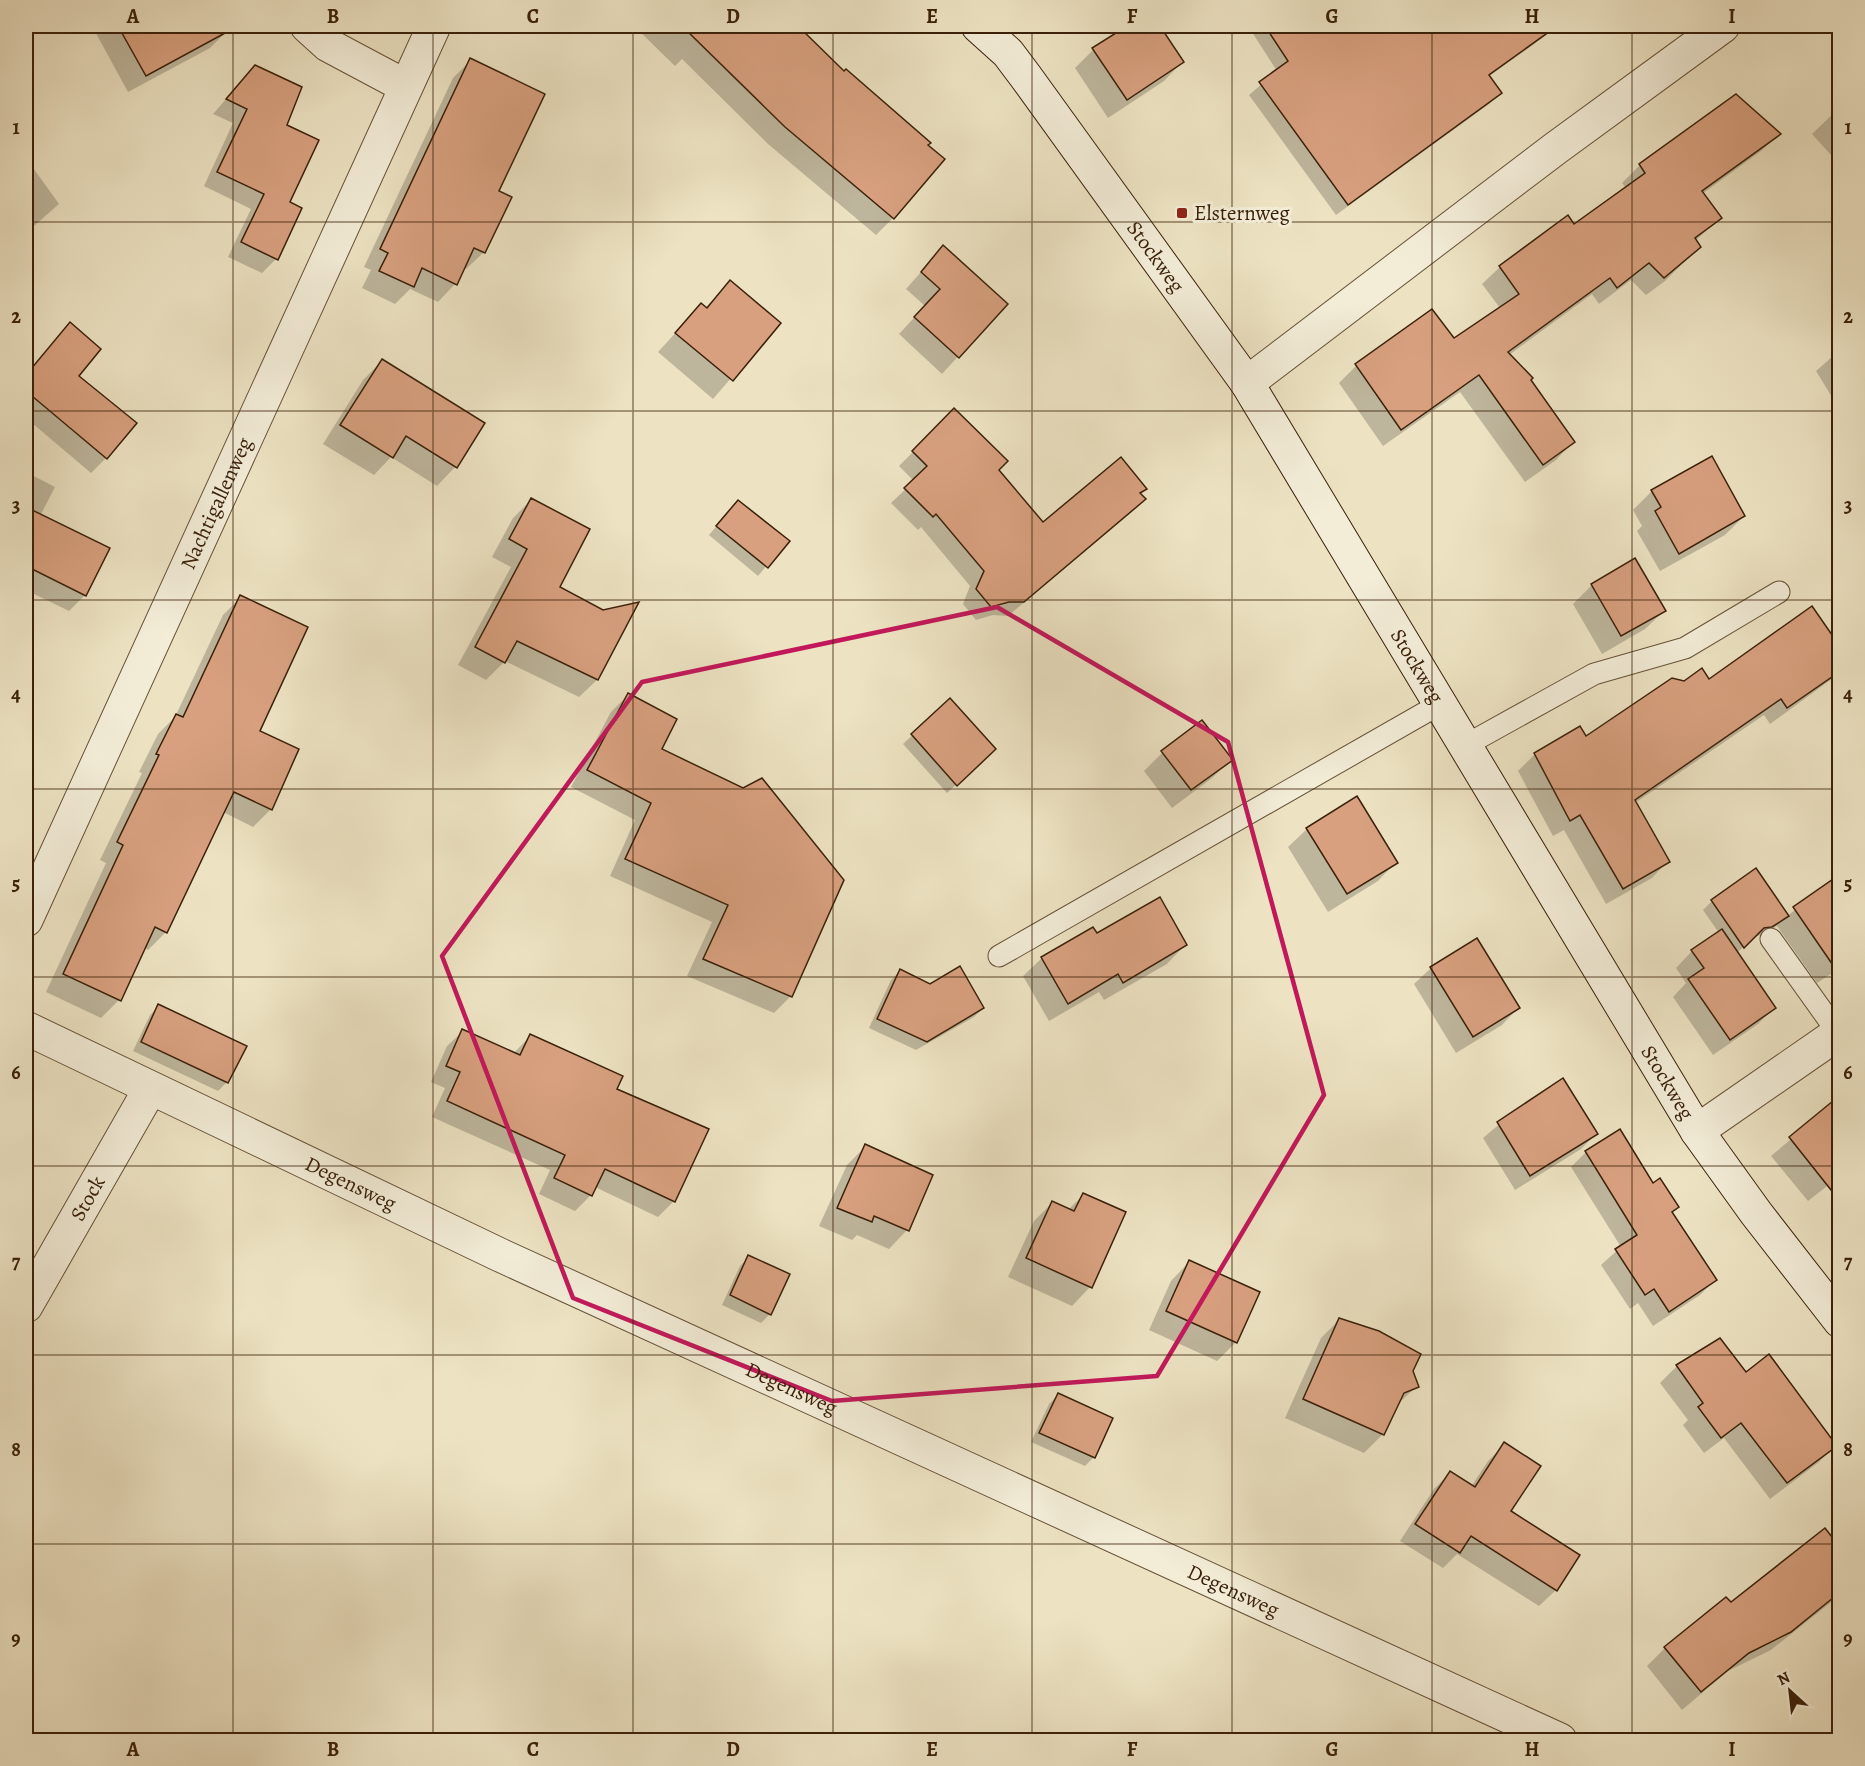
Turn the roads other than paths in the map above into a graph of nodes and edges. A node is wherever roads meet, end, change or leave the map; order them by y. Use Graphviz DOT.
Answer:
graph roads {
  1 [pos="307,26"];
  2 [pos="434,26"];
  3 [pos="978,26"];
  4 [pos="1724,26"];
  5 [pos="405,86"];
  6 [pos="1247,383"];
  7 [pos="1779,592"];
  8 [pos="1440,704"];
  9 [pos="1466,745"];
  10 [pos="26,920"];
  11 [pos="1772,939"];
  12 [pos="999,956"];
  13 [pos="26,1028"];
  14 [pos="1839,1032"];
  15 [pos="150,1089"];
  16 [pos="1697,1131"];
  17 [pos="26,1306"];
  18 [pos="1839,1321"];
  19 [pos="1560,1740"];
  1 -- 5 [label="street"];
  2 -- 5 [label="street, Nachtigallenweg"];
  3 -- 6 [label="street, Stockweg"];
  4 -- 6 [label="street"];
  5 -- 10 [label="street, Nachtigallenweg"];
  6 -- 8 [label="street, Stockweg"];
  7 -- 9 [label="lane"];
  8 -- 9 [label="street, Stockweg"];
  8 -- 12 [label="lane"];
  9 -- 16 [label="street, Stockweg"];
  11 -- 14 [label="lane"];
  13 -- 15 [label="street, Degensweg"];
  14 -- 16 [label="street"];
  15 -- 17 [label="street, Stock"];
  15 -- 19 [label="street, Degensweg"];
  16 -- 18 [label="street, Stockweg"];
}
